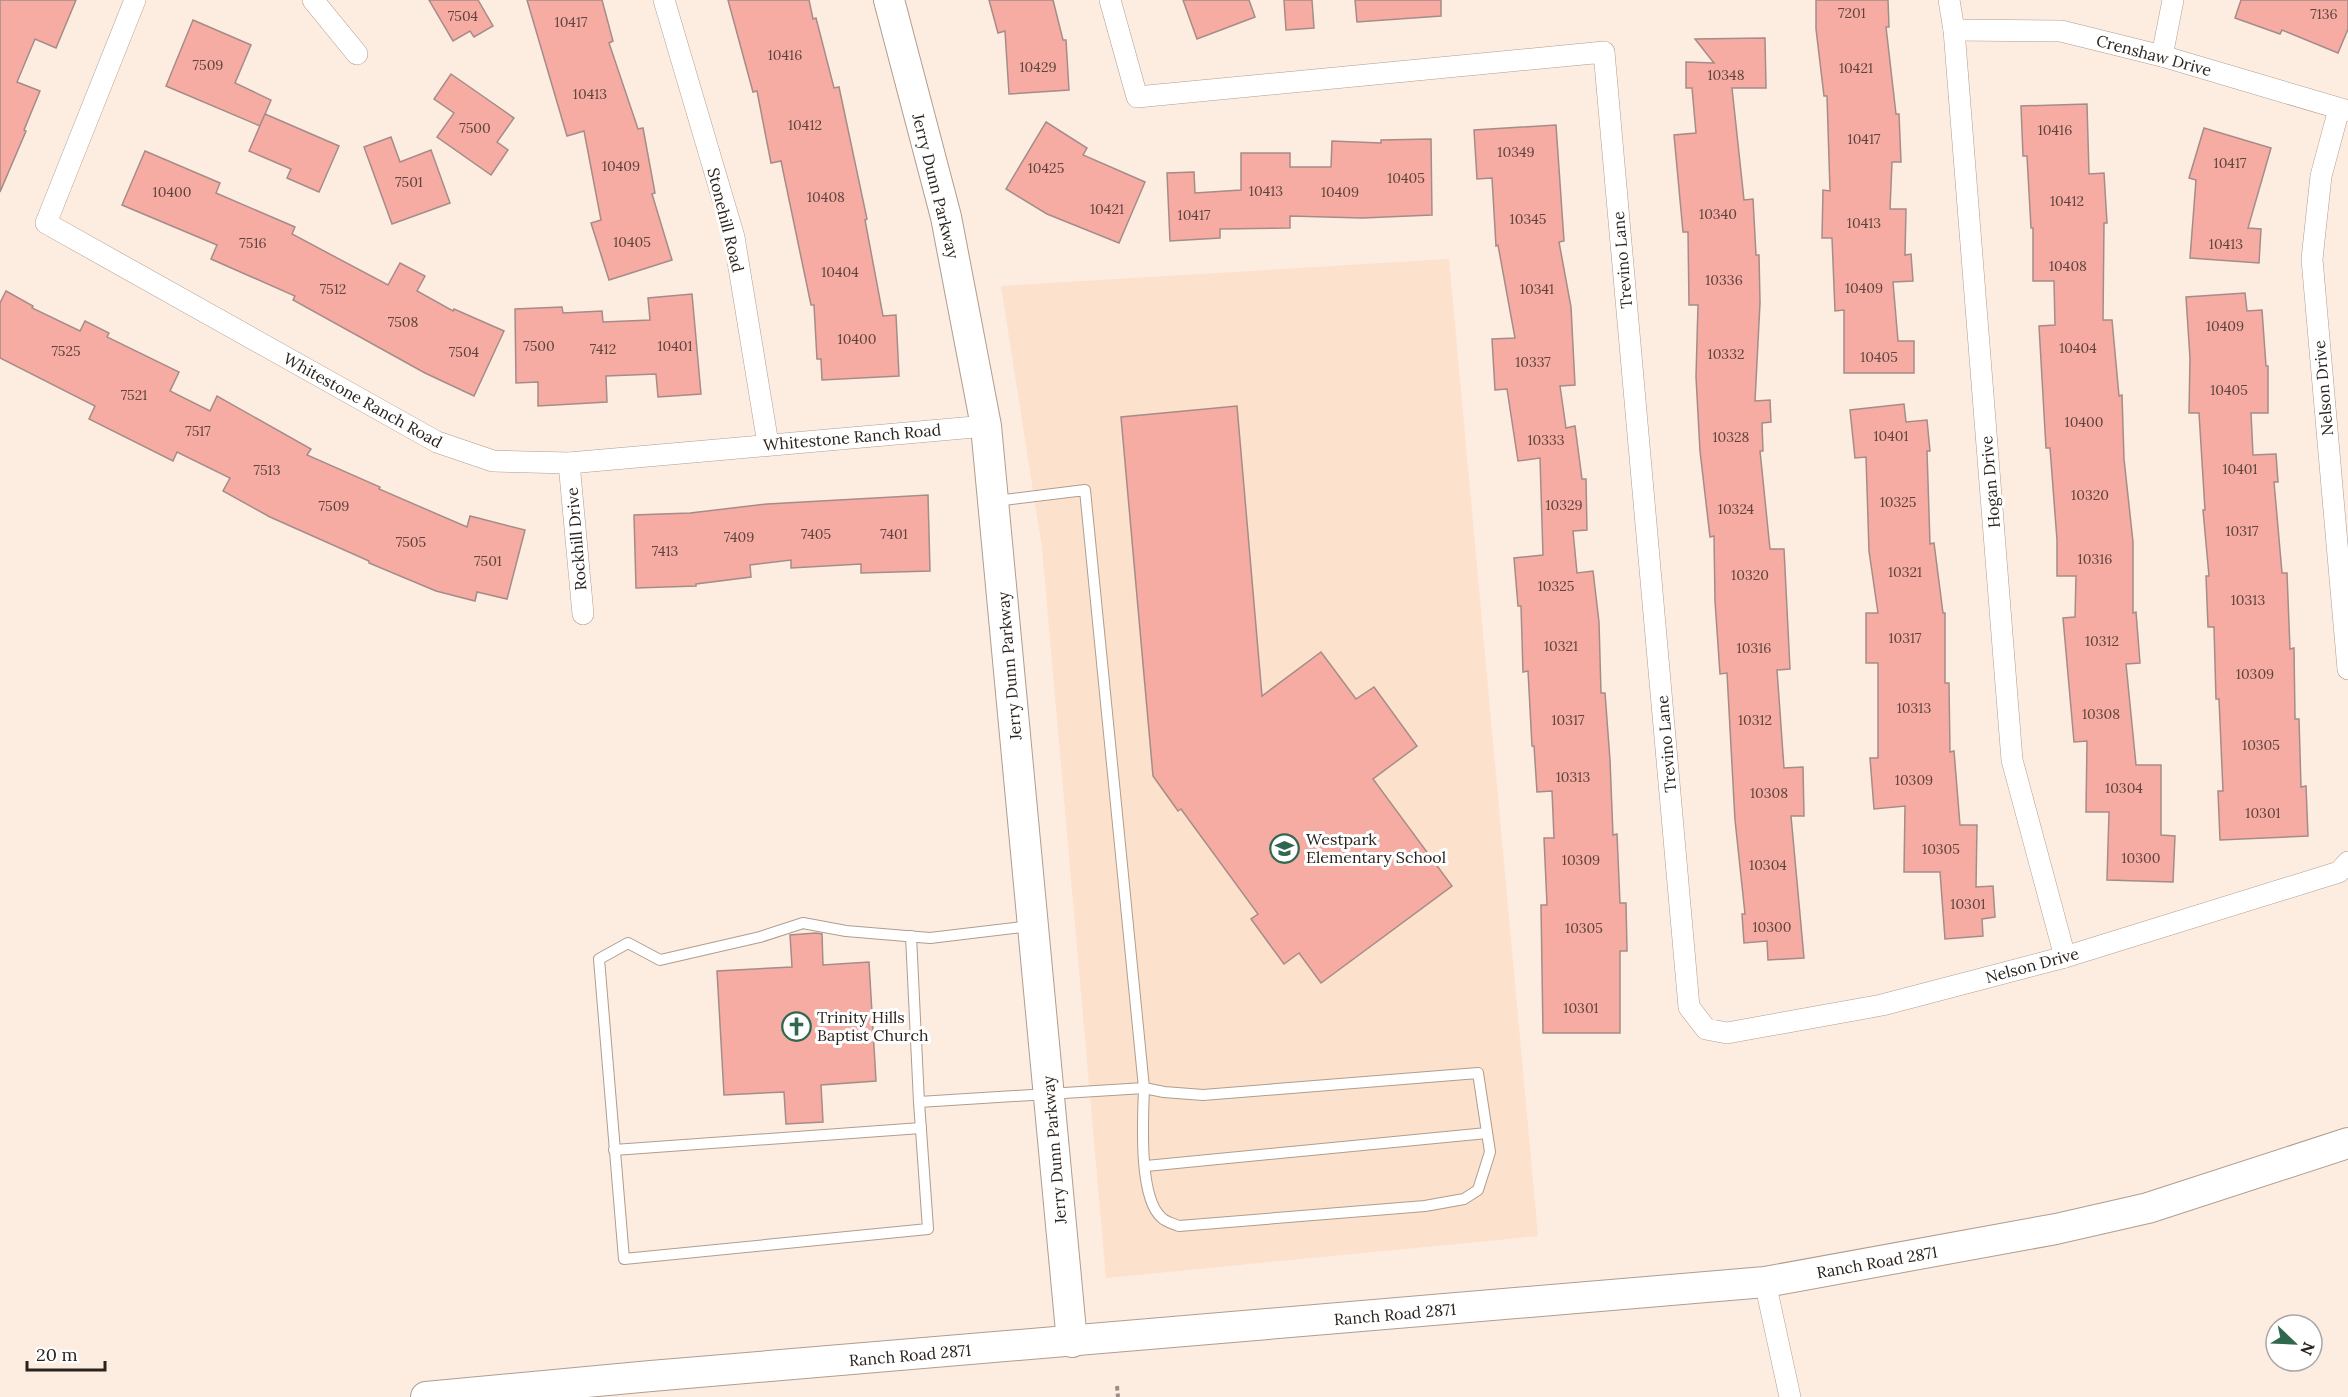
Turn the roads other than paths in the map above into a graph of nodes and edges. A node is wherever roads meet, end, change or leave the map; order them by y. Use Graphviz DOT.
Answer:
graph roads {
  1 [pos="135,0"];
  2 [pos="313,0"];
  3 [pos="664,0"];
  4 [pos="888,0"];
  5 [pos="1110,0"];
  6 [pos="1949,0"];
  7 [pos="2173,0"];
  8 [pos="1954,30"];
  9 [pos="357,54"];
  10 [pos="2162,56"];
  11 [pos="2344,110"];
  12 [pos="987,426"];
  13 [pos="768,444"];
  14 [pos="569,463"];
  15 [pos="993,501"];
  16 [pos="583,614"];
  17 [pos="2348,669"];
  18 [pos="2348,862"];
  19 [pos="1033,925"];
  20 [pos="911,936"];
  21 [pos="2065,957"];
  22 [pos="1706,1029"];
  23 [pos="1144,1088"];
  24 [pos="1049,1093"];
  25 [pos="919,1102"];
  26 [pos="921,1128"];
  27 [pos="1487,1133"];
  28 [pos="2348,1143"];
  29 [pos="614,1150"];
  30 [pos="1146,1166"];
  31 [pos="1765,1282"];
  32 [pos="1072,1341"];
  33 [pos="426,1397"];
  34 [pos="434,1397"];
  35 [pos="1790,1397"];
  1 -- 14 [label="street, Whitestone Ranch Road"];
  2 -- 9 [label="street"];
  3 -- 13 [label="street, Stonehill Road"];
  4 -- 12 [label="main road, Jerry Dunn Parkway"];
  5 -- 22 [label="street, Trevino Lane"];
  6 -- 8 [label="street, Hogan Drive"];
  7 -- 10 [label="street"];
  8 -- 10 [label="street, Crenshaw Drive"];
  8 -- 21 [label="street, Hogan Drive"];
  10 -- 11 [label="street, Crenshaw Drive"];
  11 -- 17 [label="street, Nelson Drive"];
  12 -- 13 [label="street, Whitestone Ranch Road"];
  12 -- 15 [label="main road, Jerry Dunn Parkway"];
  13 -- 14 [label="street, Whitestone Ranch Road"];
  14 -- 16 [label="street, Rockhill Drive"];
  15 -- 19 [label="main road, Jerry Dunn Parkway"];
  15 -- 23 [label="lane"];
  18 -- 21 [label="street, Nelson Drive"];
  19 -- 20 [label="lane"];
  19 -- 24 [label="main road, Jerry Dunn Parkway"];
  20 -- 25 [label="lane"];
  20 -- 29 [label="lane"];
  21 -- 22 [label="street, Nelson Drive"];
  23 -- 24 [label="lane"];
  23 -- 27 [label="lane"];
  23 -- 30 [label="lane"];
  24 -- 25 [label="lane"];
  24 -- 32 [label="main road, Jerry Dunn Parkway"];
  25 -- 26 [label="lane"];
  26 -- 29 [label="lane"];
  26 -- 29 [label="lane"];
  27 -- 30 [label="lane"];
  27 -- 30 [label="lane"];
  28 -- 31 [label="main road, Ranch Road 2871"];
  31 -- 32 [label="main road, Ranch Road 2871"];
  31 -- 35 [label="street"];
  32 -- 34 [label="main road, Ranch Road 2871"];
  33 -- 34 [label="main road, Ranch Road 2871"];
}
